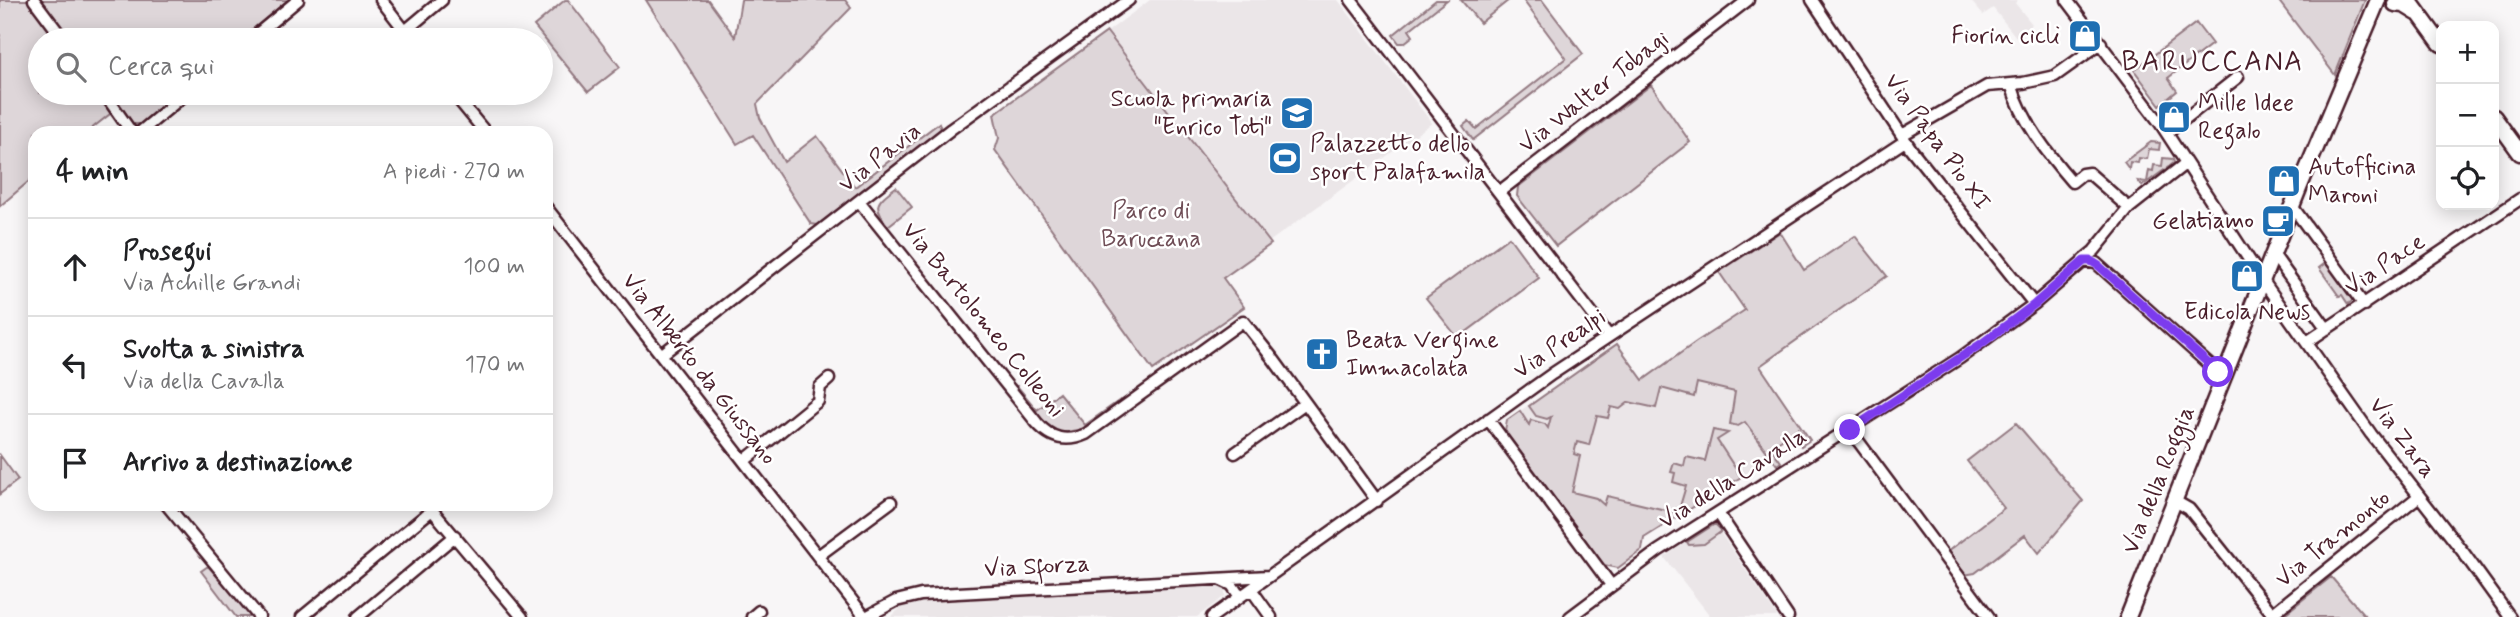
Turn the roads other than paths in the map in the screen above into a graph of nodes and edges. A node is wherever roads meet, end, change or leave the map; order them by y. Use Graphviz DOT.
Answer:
graph roads {
  1 [pos="34,0"];
  2 [pos="298,0"];
  3 [pos="381,0"];
  4 [pos="442,0"];
  5 [pos="1129,0"];
  6 [pos="1351,0"];
  7 [pos="1748,0"];
  8 [pos="1812,0"];
  9 [pos="2067,0"];
  10 [pos="2393,1"];
  11 [pos="55,28"];
  12 [pos="264,28"];
  13 [pos="403,28"];
  14 [pos="409,28"];
  15 [pos="2436,37"];
  16 [pos="2101,43"];
  17 [pos="2238,77"];
  18 [pos="2011,84"];
  19 [pos="113,105"];
  20 [pos="173,105"];
  21 [pos="463,105"];
  22 [pos="2499,124"];
  23 [pos="127,126"];
  24 [pos="147,126"];
  25 [pos="480,126"];
  26 [pos="2167,133"];
  27 [pos="1903,138"];
  28 [pos="2520,153"];
  29 [pos="2186,163"];
  30 [pos="1499,192"];
  31 [pos="2520,199"];
  32 [pos="859,201"];
  33 [pos="2292,206"];
  34 [pos="2129,208"];
  35 [pos="553,216"];
  36 [pos="2273,254"];
  37 [pos="2090,259"];
  38 [pos="2263,281"];
  39 [pos="2035,304"];
  40 [pos="2364,304"];
  41 [pos="2327,329"];
  42 [pos="1609,335"];
  43 [pos="2308,342"];
  44 [pos="662,355"];
  45 [pos="2226,374"];
  46 [pos="830,379"];
  47 [pos="1304,404"];
  48 [pos="1489,419"];
  49 [pos="1850,430"];
  50 [pos="1235,453"];
  51 [pos="744,461"];
  52 [pos="2419,496"];
  53 [pos="1377,501"];
  54 [pos="2175,501"];
  55 [pos="891,502"];
  56 [pos="172,511"];
  57 [pos="425,511"];
  58 [pos="433,511"];
  59 [pos="1718,513"];
  60 [pos="455,536"];
  61 [pos="818,556"];
  62 [pos="1269,576"];
  63 [pos="1215,579"];
  64 [pos="1611,585"];
  65 [pos="1251,590"];
  66 [pos="1240,597"];
  67 [pos="2274,616"];
  68 [pos="259,617"];
  69 [pos="302,617"];
  70 [pos="358,617"];
  71 [pos="523,617"];
  72 [pos="865,617"];
  73 [pos="1212,617"];
  74 [pos="1271,617"];
  75 [pos="1570,617"];
  76 [pos="1788,617"];
  77 [pos="1989,617"];
  78 [pos="2128,617"];
  79 [pos="2510,617"];
  1 -- 11 [label="street"];
  2 -- 12 [label="street"];
  3 -- 13 [label="street"];
  4 -- 14 [label="street"];
  5 -- 32 [label="street, Via Pavia"];
  6 -- 30 [label="street"];
  7 -- 30 [label="street, Via Walter Tobagi"];
  8 -- 27 [label="street, Via Papa Pio XI"];
  9 -- 16 [label="street, Via Zara"];
  10 -- 15 [label="street"];
  10 -- 33 [label="street, Via della Roggia"];
  16 -- 18 [label="street, Via Prealpi"];
  16 -- 26 [label="street, Via Zara"];
  17 -- 26 [label="street"];
  18 -- 27 [label="street, Via Prealpi"];
  18 -- 34 [label="street"];
  19 -- 23 [label="street"];
  20 -- 24 [label="street"];
  21 -- 25 [label="street"];
  22 -- 28 [label="street"];
  26 -- 29 [label="street, Via Zara"];
  27 -- 39 [label="street, Via Papa Pio XI"];
  27 -- 42 [label="street, Via Prealpi"];
  29 -- 34 [label="street, Via della Cavalla"];
  29 -- 38 [label="street, Via Zara"];
  30 -- 42 [label="street"];
  31 -- 40 [label="street, Via Pace"];
  32 -- 44 [label="street, Via Pavia"];
  32 -- 47 [label="street, Via Bartolomeo Colleoni"];
  33 -- 36 [label="street, Via della Roggia"];
  33 -- 40 [label="street"];
  34 -- 37 [label="street, Via della Cavalla"];
  35 -- 44 [label="street, Via Alberto da Giussano"];
  36 -- 38 [label="street, Via della Roggia"];
  36 -- 41 [label="street"];
  37 -- 39 [label="street, Via della Cavalla"];
  37 -- 45 [label="street"];
  38 -- 43 [label="street, Via Zara"];
  38 -- 45 [label="street, Via della Roggia"];
  39 -- 49 [label="street, Via della Cavalla"];
  40 -- 41 [label="street, Via Pace"];
  41 -- 43 [label="street, Via Pace"];
  42 -- 48 [label="street, Via Prealpi"];
  43 -- 52 [label="street, Via Zara"];
  44 -- 51 [label="street, Via Alberto da Giussano"];
  45 -- 54 [label="street, Via della Roggia"];
  46 -- 51 [label="street"];
  47 -- 50 [label="street"];
  47 -- 53 [label="street, Via Bartolomeo Colleoni"];
  48 -- 53 [label="street, Via Prealpi"];
  48 -- 64 [label="street"];
  49 -- 59 [label="street, Via della Cavalla"];
  49 -- 77 [label="street"];
  51 -- 61 [label="street, Via Alberto da Giussano"];
  52 -- 67 [label="street, Via Tramonto"];
  52 -- 79 [label="street, Via Zara"];
  53 -- 62 [label="street, Via Prealpi"];
  54 -- 67 [label="street, Via Tramonto"];
  54 -- 78 [label="street, Via della Roggia"];
  55 -- 61 [label="street"];
  56 -- 68 [label="street"];
  57 -- 69 [label="street"];
  58 -- 60 [label="street"];
  59 -- 64 [label="street, Via della Cavalla"];
  59 -- 76 [label="street"];
  60 -- 70 [label="street"];
  60 -- 71 [label="street"];
  61 -- 72 [label="street, Via Alberto da Giussano"];
  62 -- 63 [label="street, Via Sforza"];
  62 -- 65 [label="street, Via Prealpi"];
  63 -- 66 [label="street"];
  63 -- 72 [label="street, Via Sforza"];
  64 -- 75 [label="street, Via della Cavalla"];
  65 -- 66 [label="street, Via Prealpi"];
  65 -- 74 [label="street"];
  66 -- 73 [label="street, Via Prealpi"];
}
